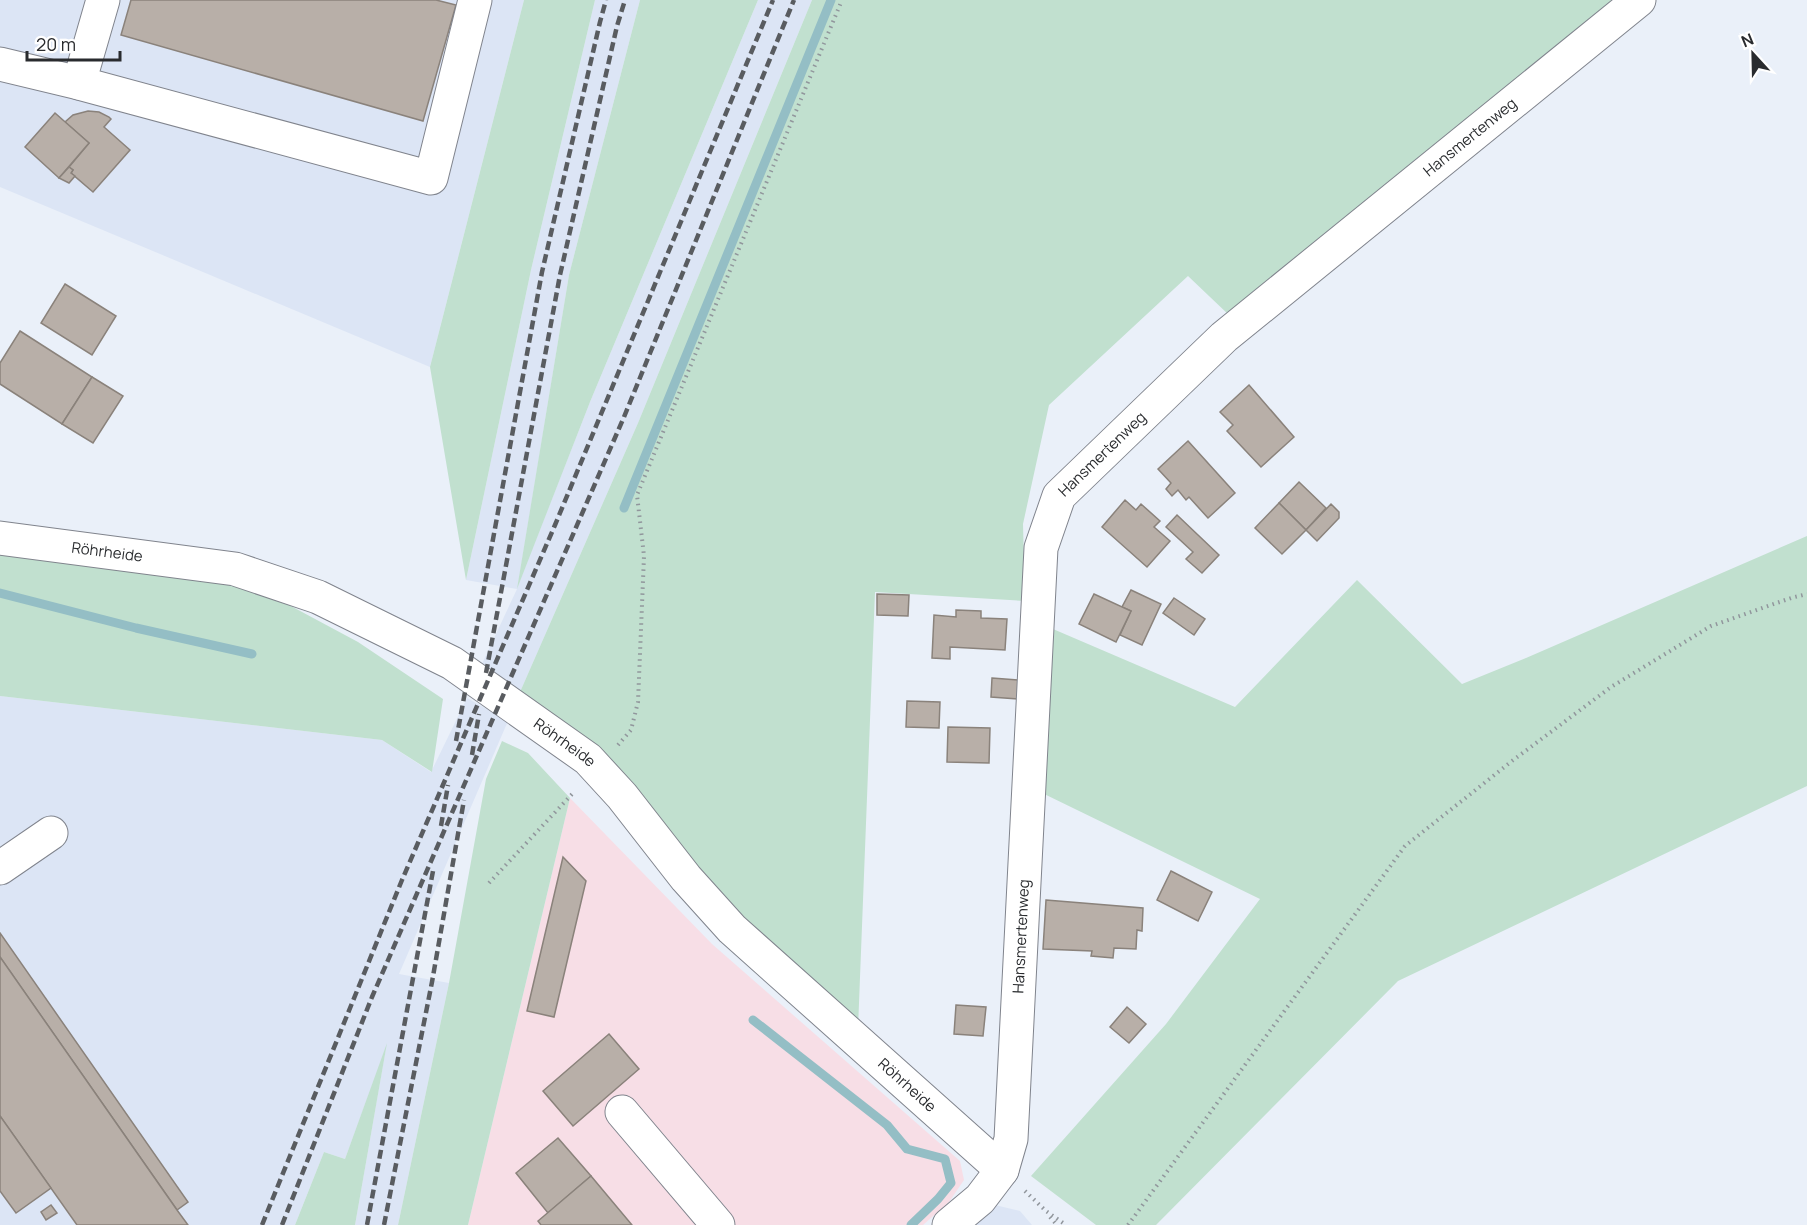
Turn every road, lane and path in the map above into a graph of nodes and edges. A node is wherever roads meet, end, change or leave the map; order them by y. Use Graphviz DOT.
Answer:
graph roads {
  1 [pos="103,0"];
  2 [pos="475,0"];
  3 [pos="842,0"];
  4 [pos="1639,0"];
  5 [pos="0,64"];
  6 [pos="80,83"];
  7 [pos="0,538"];
  8 [pos="1807,594"];
  9 [pos="598,770"];
  10 [pos="51,833"];
  11 [pos="0,868"];
  12 [pos="489,883"];
  13 [pos="622,1112"];
  14 [pos="1002,1170"];
  15 [pos="718,1225"];
  16 [pos="949,1225"];
  17 [pos="1057,1225"];
  18 [pos="1066,1225"];
  19 [pos="1128,1225"];
  1 -- 6 [label="street"];
  2 -- 6 [label="street"];
  3 -- 9 [label="path"];
  4 -- 14 [label="street, Hansmertenweg"];
  5 -- 6 [label="street"];
  7 -- 9 [label="street, Röhrheide"];
  8 -- 19 [label="path"];
  9 -- 12 [label="path"];
  9 -- 14 [label="street, Röhrheide"];
  10 -- 11 [label="street"];
  13 -- 15 [label="street"];
  14 -- 16 [label="street"];
  17 -- 18 [label="path"];
}
